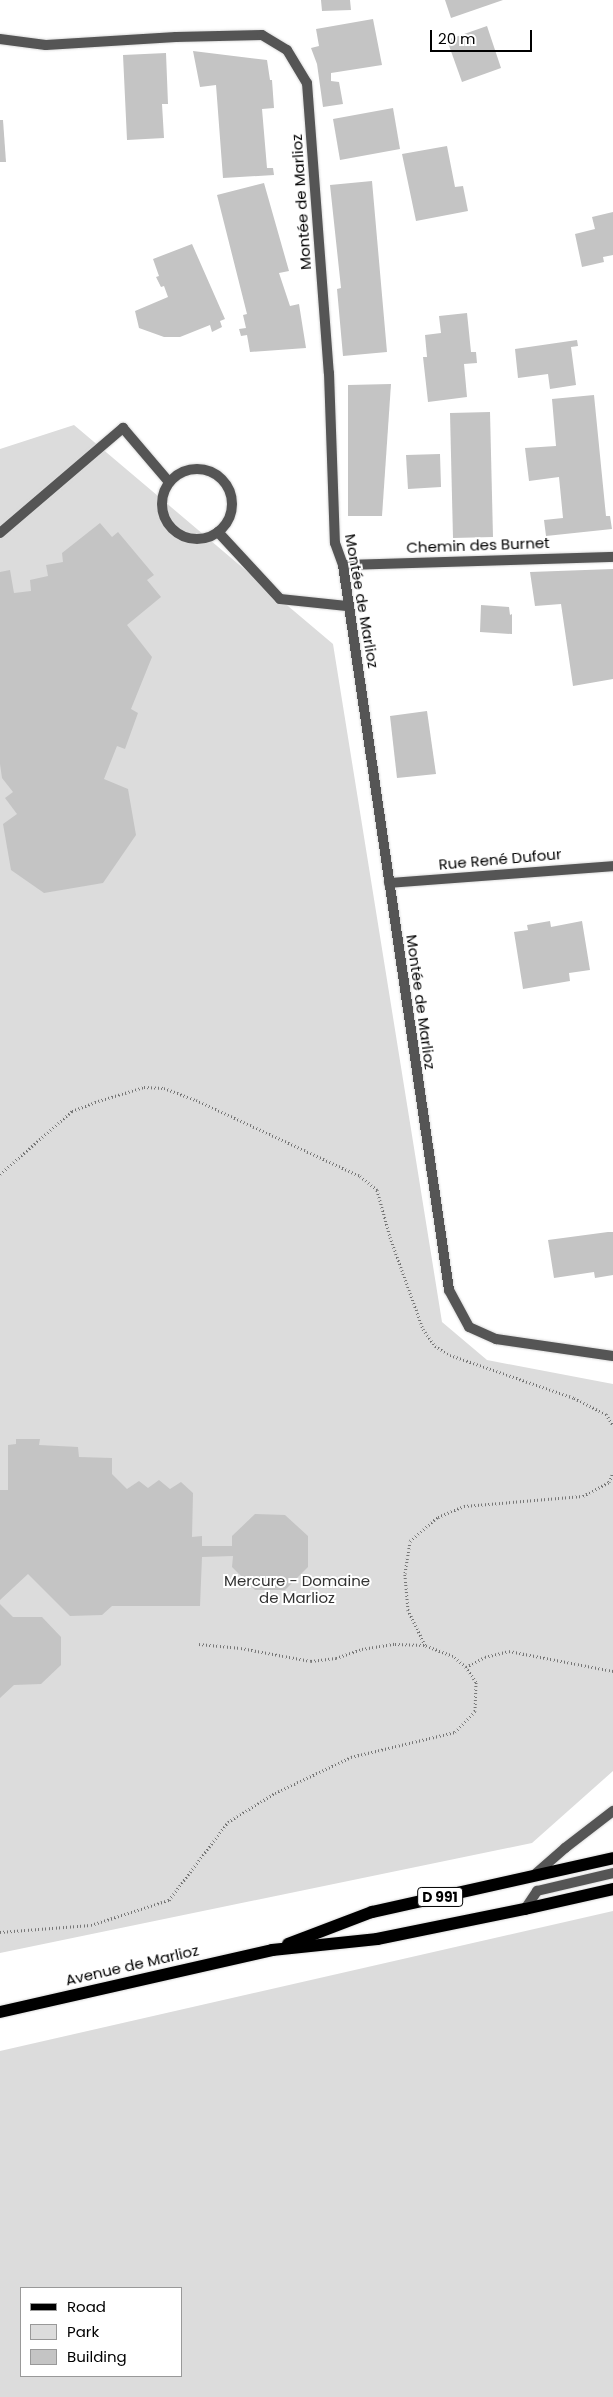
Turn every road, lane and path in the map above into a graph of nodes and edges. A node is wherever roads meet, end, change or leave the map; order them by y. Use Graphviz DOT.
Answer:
graph roads {
  1 [pos="0,39"];
  2 [pos="169,482"];
  3 [pos="218,532"];
  4 [pos="0,533"];
  5 [pos="613,557"];
  6 [pos="343,565"];
  7 [pos="348,606"];
  8 [pos="613,866"];
  9 [pos="389,883"];
  10 [pos="0,1174"];
  11 [pos="613,1356"];
  12 [pos="613,1425"];
  13 [pos="613,1473"];
  14 [pos="199,1644"];
  15 [pos="425,1645"];
  16 [pos="466,1667"];
  17 [pos="613,1671"];
  18 [pos="613,1811"];
  19 [pos="613,1858"];
  20 [pos="613,1873"];
  21 [pos="533,1876"];
  22 [pos="613,1889"];
  23 [pos="525,1909"];
  24 [pos="0,1932"];
  25 [pos="272,1950"];
  26 [pos="0,2012"];
  1 -- 6 [label="street, Montée de Marlioz"];
  2 -- 3 [label="street"];
  2 -- 3 [label="street"];
  2 -- 4 [label="street"];
  3 -- 7 [label="street"];
  5 -- 6 [label="street, Chemin des Burnet"];
  6 -- 7 [label="street, Montée de Marlioz"];
  7 -- 9 [label="street, Montée de Marlioz"];
  8 -- 9 [label="street, Rue René Dufour"];
  9 -- 11 [label="street, Montée de Marlioz"];
  10 -- 12 [label="path"];
  13 -- 15 [label="path"];
  14 -- 15 [label="path"];
  15 -- 16 [label="path"];
  16 -- 17 [label="path"];
  16 -- 24 [label="path"];
  18 -- 21 [label="street"];
  19 -- 21 [label="main road, Avenue de Marlioz / D 991"];
  20 -- 23 [label="street"];
  21 -- 25 [label="main road, Avenue de Marlioz / D 991"];
  22 -- 23 [label="main road, Avenue de Marlioz"];
  23 -- 25 [label="main road, Avenue de Marlioz"];
  25 -- 26 [label="main road, Avenue de Marlioz / D 991"];
}
